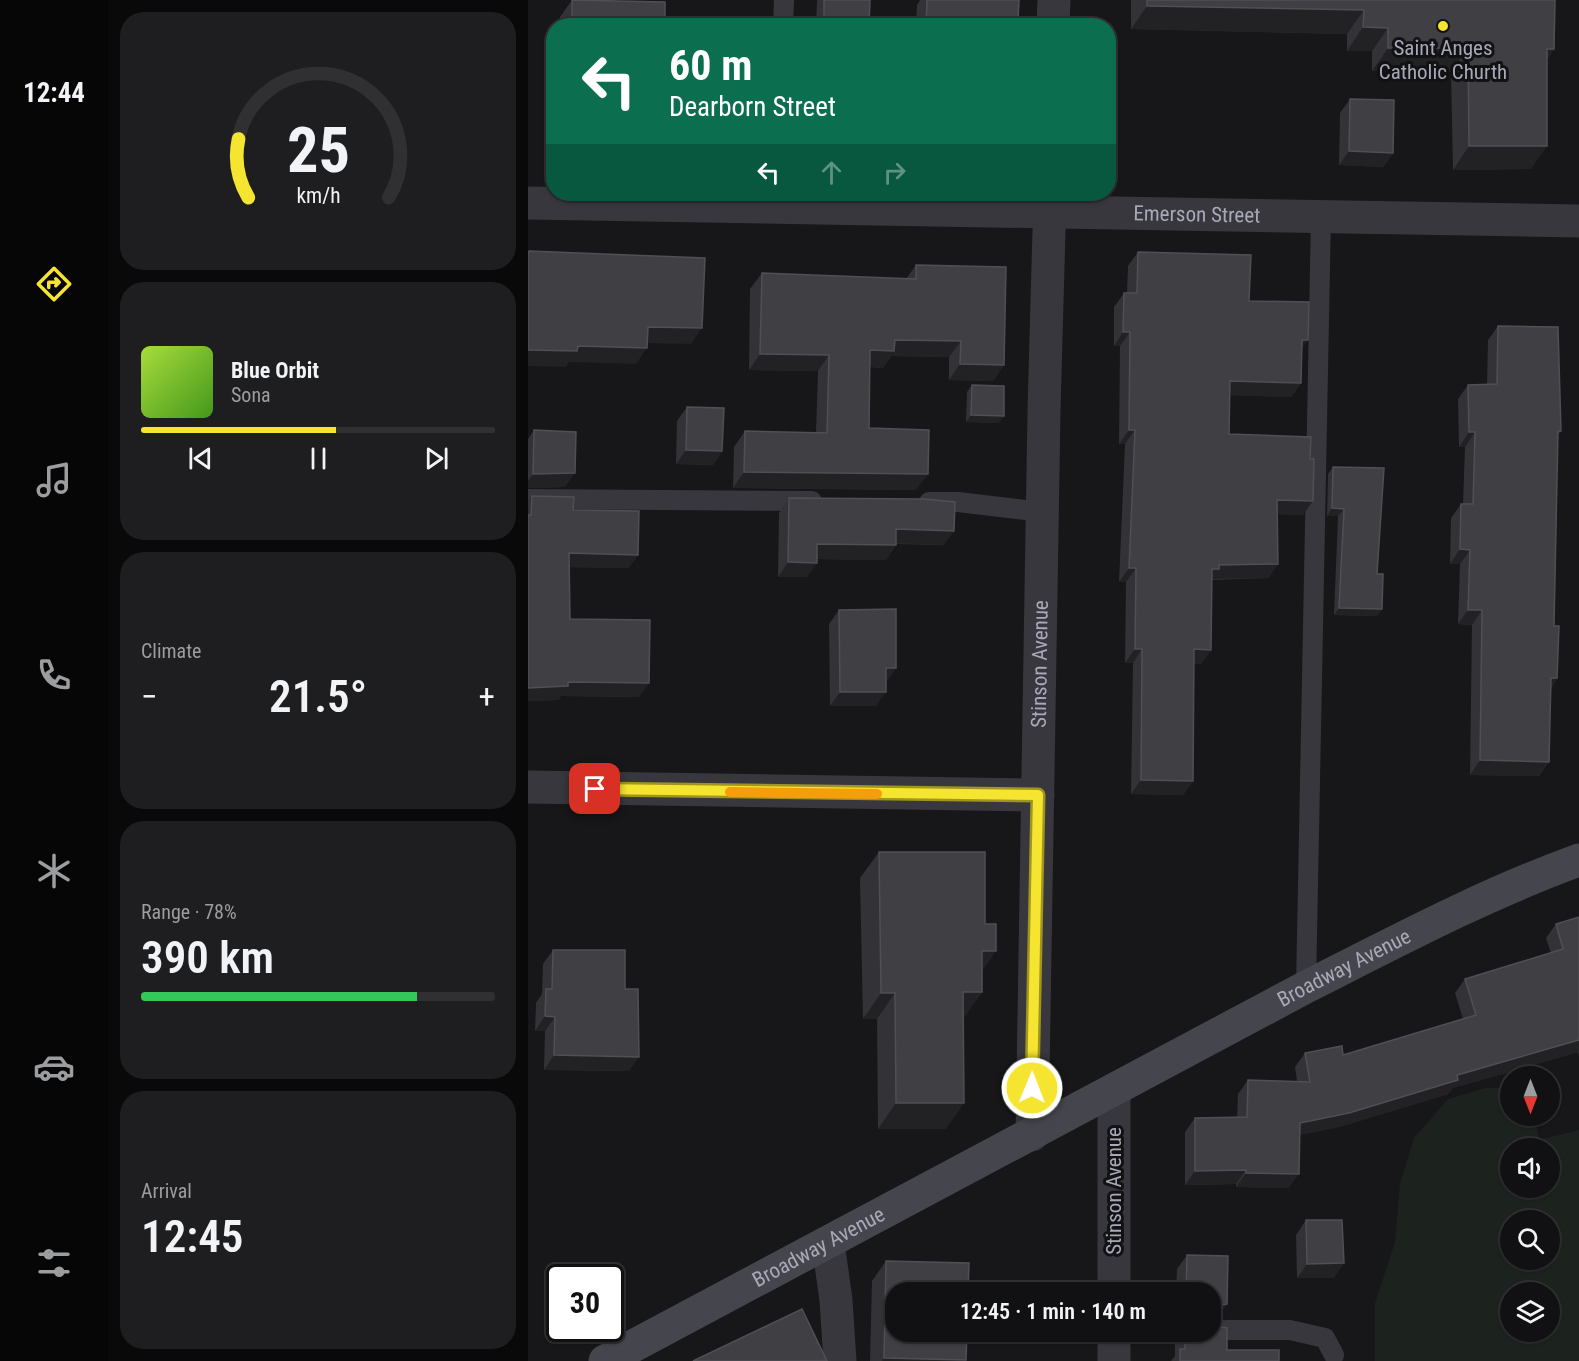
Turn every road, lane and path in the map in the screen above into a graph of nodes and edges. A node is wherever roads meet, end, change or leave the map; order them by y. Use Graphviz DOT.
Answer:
graph roads {
  1 [pos="784,0"];
  2 [pos="1054,0"];
  3 [pos="783,18"];
  4 [pos="1053,18"];
  5 [pos="695,201"];
  6 [pos="869,201"];
  7 [pos="528,203"];
  8 [pos="1050,203"];
  9 [pos="1321,216"];
  10 [pos="1579,221"];
  11 [pos="528,499"];
  12 [pos="830,501"];
  13 [pos="911,502"];
  14 [pos="1042,512"];
  15 [pos="528,787"];
  16 [pos="1038,795"];
  17 [pos="1579,860"];
  18 [pos="1306,987"];
  19 [pos="1114,1090"];
  20 [pos="1032,1135"];
  21 [pos="828,1243"];
  22 [pos="1114,1282"];
  23 [pos="1221,1330"];
  24 [pos="1334,1354"];
  25 [pos="605,1361"];
  26 [pos="840,1361"];
  1 -- 3 [label="lane"];
  2 -- 4 [label="street"];
  5 -- 7 [label="street, Emerson Street"];
  6 -- 8 [label="street, Emerson Street"];
  8 -- 9 [label="street, Emerson Street"];
  8 -- 14 [label="street, Stinson Avenue"];
  9 -- 10 [label="street, Emerson Street"];
  9 -- 18 [label="lane"];
  11 -- 12 [label="lane"];
  13 -- 14 [label="lane"];
  14 -- 16 [label="street, Stinson Avenue"];
  15 -- 16 [label="street"];
  16 -- 20 [label="street, Stinson Avenue"];
  17 -- 18 [label="main road, Broadway Avenue"];
  18 -- 19 [label="main road, Broadway Avenue"];
  19 -- 20 [label="main road, Broadway Avenue"];
  19 -- 22 [label="street, Stinson Avenue"];
  20 -- 21 [label="main road, Broadway Avenue"];
  21 -- 25 [label="main road, Broadway Avenue"];
  21 -- 26 [label="street"];
  23 -- 24 [label="lane"];
}
